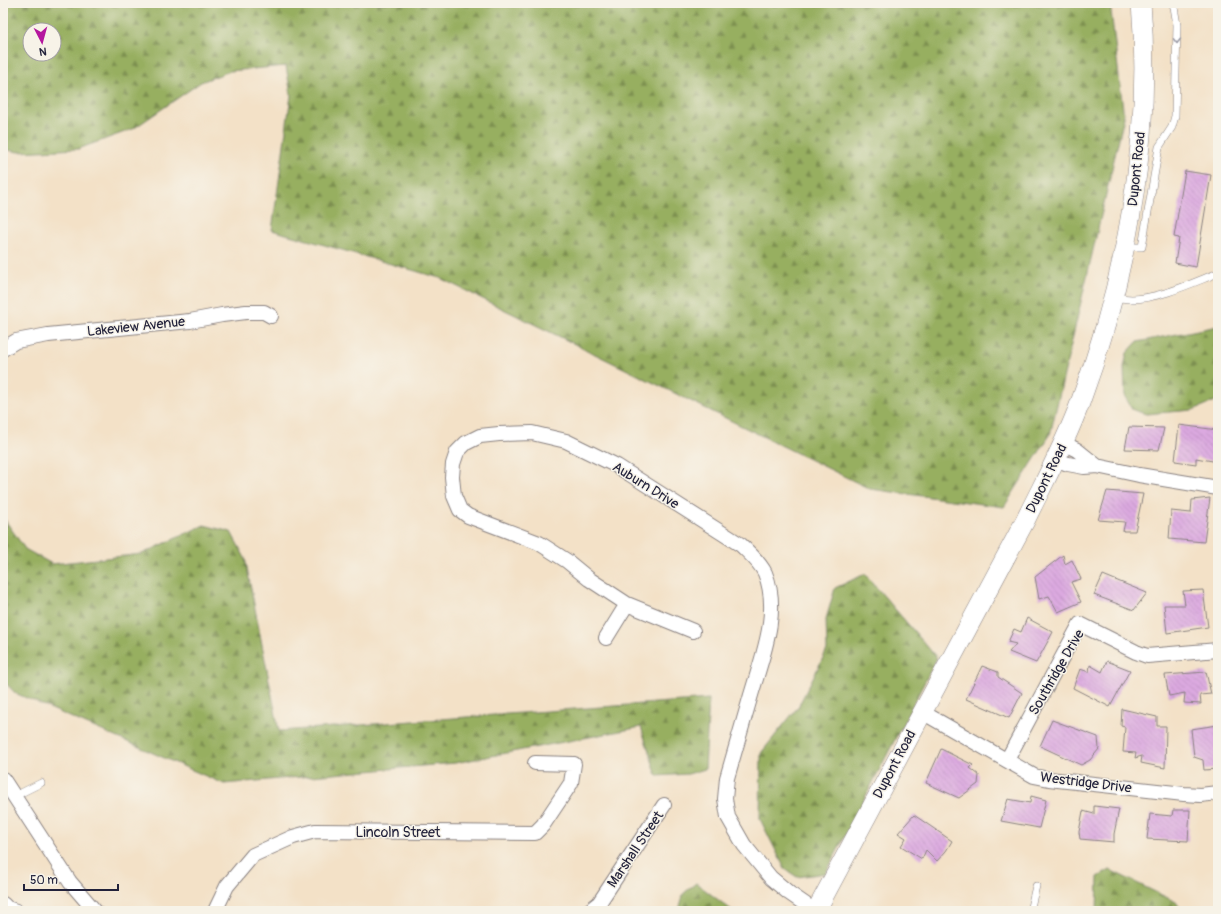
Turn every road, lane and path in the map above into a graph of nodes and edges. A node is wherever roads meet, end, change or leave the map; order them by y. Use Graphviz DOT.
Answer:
graph roads {
  1 [pos="1141,3"];
  2 [pos="1172,3"];
  3 [pos="1125,247"];
  4 [pos="1218,273"];
  5 [pos="1114,297"];
  6 [pos="271,316"];
  7 [pos="3,350"];
  8 [pos="1059,451"];
  9 [pos="1218,488"];
  10 [pos="627,604"];
  11 [pos="693,631"];
  12 [pos="606,638"];
  13 [pos="1218,650"];
  14 [pos="922,712"];
  15 [pos="1007,760"];
  16 [pos="535,763"];
  17 [pos="3,779"];
  18 [pos="41,783"];
  19 [pos="1218,793"];
  20 [pos="15,796"];
  21 [pos="664,805"];
  22 [pos="1036,886"];
  23 [pos="3,904"];
  24 [pos="16,911"];
  25 [pos="95,911"];
  26 [pos="215,911"];
  27 [pos="589,911"];
  28 [pos="816,911"];
  29 [pos="1030,911"];
  1 -- 3 [label="street, Dupont Road"];
  2 -- 3 [label="lane, one-way"];
  3 -- 5 [label="street, Dupont Road"];
  4 -- 5 [label="lane"];
  5 -- 8 [label="street, Dupont Road"];
  6 -- 7 [label="street, Lakeview Avenue"];
  8 -- 9 [label="street"];
  8 -- 14 [label="street, Dupont Road"];
  10 -- 11 [label="street, Auburn Drive"];
  10 -- 12 [label="street"];
  10 -- 28 [label="street, Auburn Drive"];
  13 -- 15 [label="street, Southridge Drive"];
  14 -- 15 [label="street, Westridge Drive"];
  14 -- 28 [label="street, Dupont Road"];
  15 -- 19 [label="street, Westridge Drive"];
  16 -- 26 [label="street, Lincoln Street"];
  17 -- 20 [label="street"];
  18 -- 20 [label="lane"];
  20 -- 25 [label="street"];
  21 -- 27 [label="street, Marshall Street"];
  22 -- 29 [label="lane"];
  23 -- 24 [label="street"];
}
